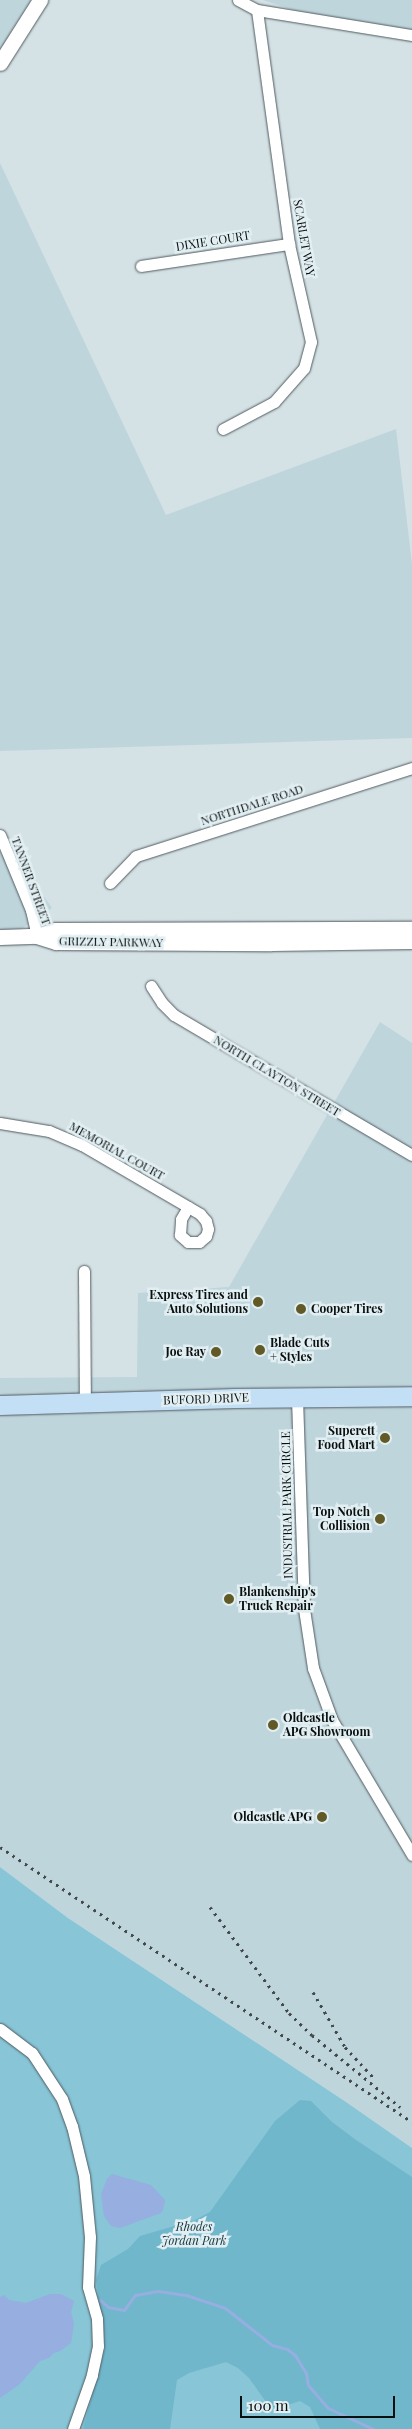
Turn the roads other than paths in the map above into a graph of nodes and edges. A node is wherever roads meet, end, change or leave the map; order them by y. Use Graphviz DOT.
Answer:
graph roads {
  1 [pos="40,0"];
  2 [pos="238,0"];
  3 [pos="257,10"];
  4 [pos="412,35"];
  5 [pos="0,63"];
  6 [pos="289,244"];
  7 [pos="142,266"];
  8 [pos="223,429"];
  9 [pos="412,768"];
  10 [pos="0,835"];
  11 [pos="110,882"];
  12 [pos="412,929"];
  13 [pos="0,936"];
  14 [pos="37,936"];
  15 [pos="412,941"];
  16 [pos="151,986"];
  17 [pos="0,1123"];
  18 [pos="412,1156"];
  19 [pos="188,1207"];
  20 [pos="84,1271"];
  21 [pos="412,1396"];
  22 [pos="297,1398"];
  23 [pos="86,1403"];
  24 [pos="0,1405"];
  25 [pos="412,1854"];
  26 [pos="0,2029"];
  27 [pos="73,2429"];
  1 -- 5 [label="street"];
  2 -- 3 [label="street"];
  3 -- 4 [label="street"];
  3 -- 6 [label="street, SCARLET WAY"];
  6 -- 7 [label="street, DIXIE COURT"];
  6 -- 8 [label="street, SCARLET WAY"];
  9 -- 11 [label="street, NORTHDALE ROAD"];
  10 -- 14 [label="street, TANNER STREET"];
  12 -- 14 [label="street, GRIZZLY PARKWAY"];
  13 -- 14 [label="street"];
  14 -- 15 [label="street, GRIZZLY PARKWAY"];
  16 -- 18 [label="street, NORTH CLAYTON STREET"];
  17 -- 19 [label="street, MEMORIAL COURT"];
  20 -- 23 [label="street"];
  21 -- 22 [label="highway, BUFORD DRIVE"];
  22 -- 23 [label="highway, BUFORD DRIVE"];
  22 -- 25 [label="street, INDUSTRIAL PARK CIRCLE"];
  23 -- 24 [label="highway, BUFORD DRIVE"];
  26 -- 27 [label="street"];
}
